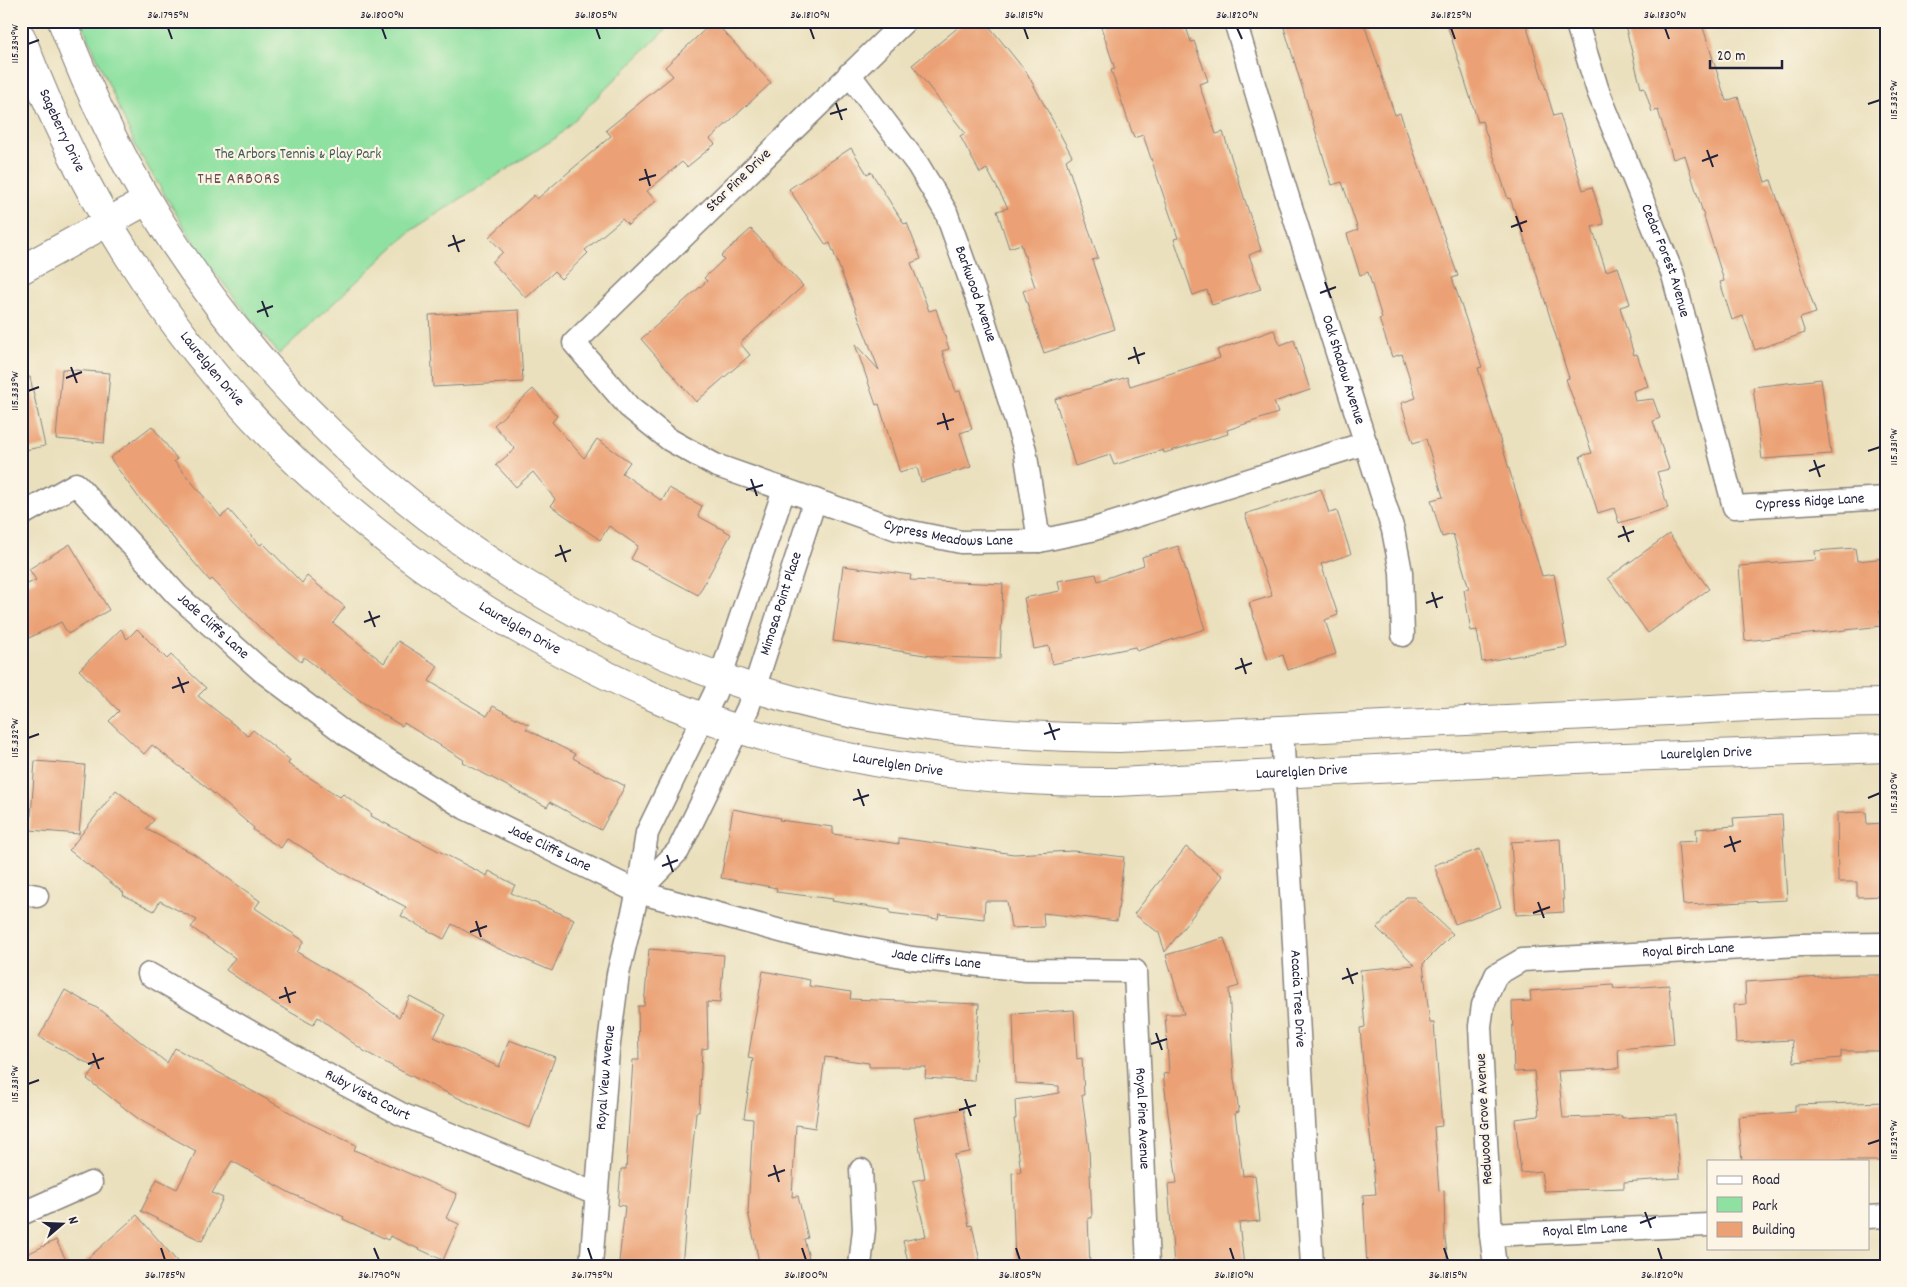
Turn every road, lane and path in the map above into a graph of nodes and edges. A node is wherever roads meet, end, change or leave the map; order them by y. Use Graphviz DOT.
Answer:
graph roads {
  1 [pos="62,21"];
  2 [pos="905,21"];
  3 [pos="1235,21"];
  4 [pos="1576,21"];
  5 [pos="21,37"];
  6 [pos="848,74"];
  7 [pos="146,201"];
  8 [pos="108,222"];
  9 [pos="21,270"];
  10 [pos="574,343"];
  11 [pos="1366,443"];
  12 [pos="784,490"];
  13 [pos="1886,498"];
  14 [pos="816,500"];
  15 [pos="1734,507"];
  16 [pos="21,515"];
  17 [pos="1039,541"];
  18 [pos="1403,635"];
  19 [pos="718,684"];
  20 [pos="1886,703"];
  21 [pos="747,708"];
  22 [pos="704,717"];
  23 [pos="1282,730"];
  24 [pos="1886,748"];
  25 [pos="1285,775"];
  26 [pos="638,892"];
  27 [pos="1886,944"];
  28 [pos="1135,971"];
  29 [pos="149,974"];
  30 [pos="1496,975"];
  31 [pos="861,1170"];
  32 [pos="91,1182"];
  33 [pos="596,1194"];
  34 [pos="21,1214"];
  35 [pos="1886,1216"];
  36 [pos="1870,1217"];
  37 [pos="1707,1225"];
  38 [pos="1491,1235"];
  39 [pos="591,1266"];
  40 [pos="860,1266"];
  41 [pos="1148,1266"];
  42 [pos="1312,1266"];
  43 [pos="1495,1266"];
  1 -- 7 [label="street"];
  2 -- 6 [label="street, Star Pine Drive"];
  3 -- 11 [label="street, Oak Shadow Avenue"];
  4 -- 15 [label="street, Cedar Forest Avenue"];
  5 -- 8 [label="street, Sageberry Drive"];
  6 -- 10 [label="street, Star Pine Drive"];
  6 -- 17 [label="street, Barkwood Avenue"];
  7 -- 8 [label="street"];
  7 -- 19 [label="street, Laurelglen Drive"];
  8 -- 9 [label="street"];
  8 -- 22 [label="street, Laurelglen Drive"];
  10 -- 12 [label="street, Cypress Meadows Lane"];
  11 -- 17 [label="street, Cypress Meadows Lane"];
  11 -- 18 [label="street, Oak Shadow Avenue"];
  12 -- 14 [label="street, Cypress Meadows Lane"];
  12 -- 19 [label="street"];
  13 -- 15 [label="street, Cypress Ridge Lane"];
  14 -- 17 [label="street, Cypress Meadows Lane"];
  14 -- 21 [label="street, Mimosa Point Place"];
  16 -- 26 [label="street, Jade Cliffs Lane"];
  19 -- 21 [label="street, Laurelglen Drive"];
  19 -- 22 [label="street, Royal View Avenue"];
  20 -- 23 [label="street, Laurelglen Drive"];
  21 -- 22 [label="street, Laurelglen Drive"];
  21 -- 23 [label="street, Laurelglen Drive"];
  21 -- 25 [label="street, Laurelglen Drive"];
  21 -- 26 [label="street"];
  22 -- 26 [label="street, Royal View Avenue"];
  23 -- 25 [label="street, Acacia Tree Drive"];
  24 -- 25 [label="street, Laurelglen Drive"];
  25 -- 42 [label="street, Acacia Tree Drive"];
  26 -- 28 [label="street, Jade Cliffs Lane"];
  26 -- 33 [label="street, Royal View Avenue"];
  27 -- 30 [label="street, Royal Birch Lane"];
  28 -- 41 [label="street, Royal Pine Avenue"];
  29 -- 33 [label="street, Ruby Vista Court"];
  30 -- 38 [label="street, Redwood Grove Avenue"];
  31 -- 40 [label="street"];
  32 -- 34 [label="street"];
  33 -- 39 [label="street, Royal View Avenue"];
  35 -- 36 [label="street"];
  37 -- 38 [label="street, Royal Elm Lane"];
  38 -- 43 [label="street, Redwood Grove Avenue"];
}
